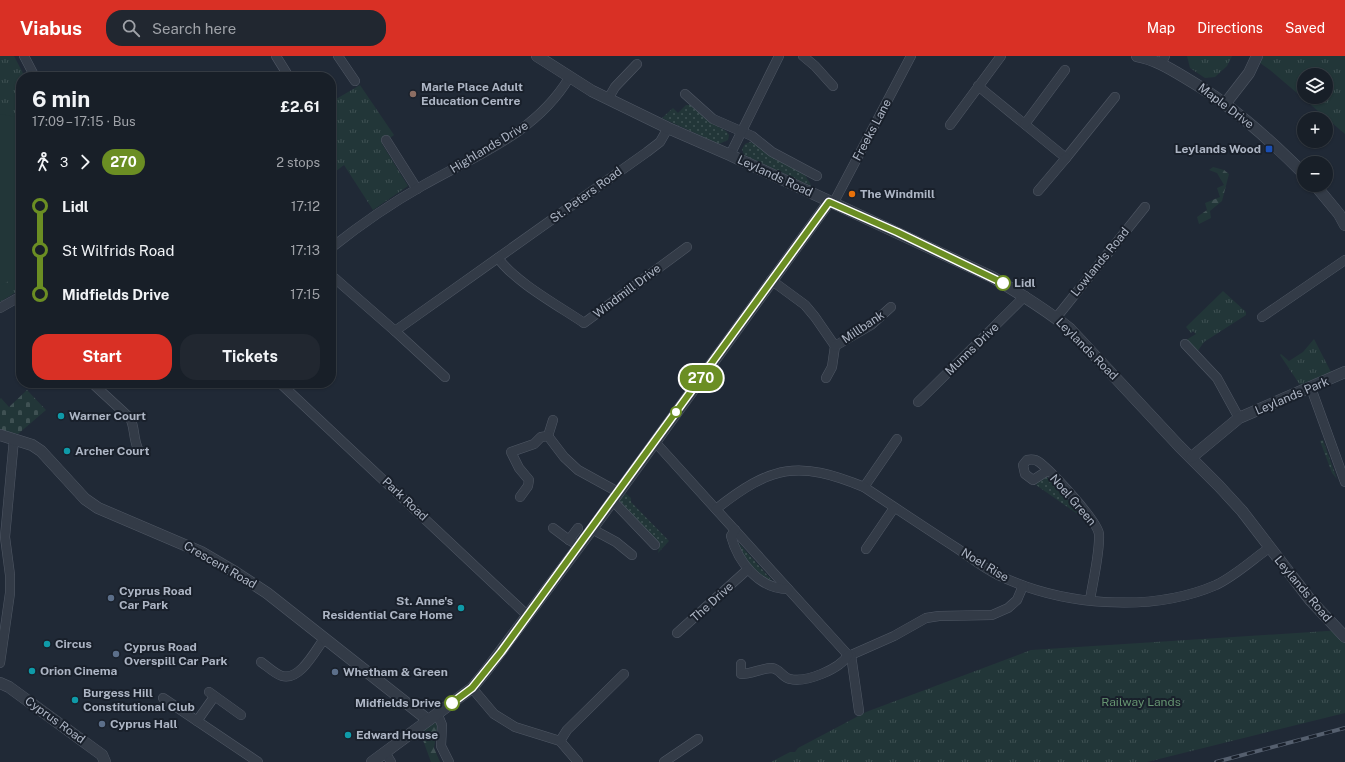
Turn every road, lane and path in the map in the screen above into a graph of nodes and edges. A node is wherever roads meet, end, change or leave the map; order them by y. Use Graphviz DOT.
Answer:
graph roads {
  1 [pos="24,56"];
  2 [pos="276,56"];
  3 [pos="338,56"];
  4 [pos="537,56"];
  5 [pos="778,56"];
  6 [pos="803,56"];
  7 [pos="911,56"];
  8 [pos="1001,56"];
  9 [pos="1137,56"];
  10 [pos="1257,56"];
  11 [pos="1163,60"];
  12 [pos="637,64"];
  13 [pos="1065,70"];
  14 [pos="32,72"];
  15 [pos="286,72"];
  16 [pos="569,78"];
  17 [pos="355,81"];
  18 [pos="833,86"];
  19 [pos="978,86"];
  20 [pos="685,94"];
  21 [pos="1115,97"];
  22 [pos="608,99"];
  23 [pos="1225,104"];
  24 [pos="1025,124"];
  25 [pos="950,125"];
  26 [pos="668,128"];
  27 [pos="742,132"];
  28 [pos="386,140"];
  29 [pos="730,155"];
  30 [pos="1066,158"];
  31 [pos="1297,167"];
  32 [pos="817,176"];
  33 [pos="417,189"];
  34 [pos="1038,191"];
  35 [pos="1321,192"];
  36 [pos="831,203"];
  37 [pos="1145,207"];
  38 [pos="1345,225"];
  39 [pos="336,244"];
  40 [pos="687,247"];
  41 [pos="498,258"];
  42 [pos="1345,260"];
  43 [pos="336,278"];
  44 [pos="771,280"];
  45 [pos="1025,296"];
  46 [pos="16,299"];
  47 [pos="0,308"];
  48 [pos="891,308"];
  49 [pos="1262,317"];
  50 [pos="1056,318"];
  51 [pos="395,331"];
  52 [pos="1185,344"];
  53 [pos="835,346"];
  54 [pos="1345,372"];
  55 [pos="445,377"];
  56 [pos="826,378"];
  57 [pos="97,388"];
  58 [pos="285,388"];
  59 [pos="1311,388"];
  60 [pos="918,402"];
  61 [pos="1239,418"];
  62 [pos="554,420"];
  63 [pos="0,435"];
  64 [pos="548,436"];
  65 [pos="14,439"];
  66 [pos="897,439"];
  67 [pos="655,442"];
  68 [pos="138,449"];
  69 [pos="1192,457"];
  70 [pos="1342,466"];
  71 [pos="1047,471"];
  72 [pos="1345,482"];
  73 [pos="864,487"];
  74 [pos="615,496"];
  75 [pos="520,497"];
  76 [pos="894,508"];
  77 [pos="716,509"];
  78 [pos="553,528"];
  79 [pos="578,528"];
  80 [pos="592,529"];
  81 [pos="735,530"];
  82 [pos="569,540"];
  83 [pos="655,545"];
  84 [pos="579,546"];
  85 [pos="1269,548"];
  86 [pos="866,549"];
  87 [pos="632,555"];
  88 [pos="747,570"];
  89 [pos="1023,586"];
  90 [pos="788,589"];
  91 [pos="1090,600"];
  92 [pos="528,616"];
  93 [pos="677,633"];
  94 [pos="1345,637"];
  95 [pos="324,639"];
  96 [pos="850,655"];
  97 [pos="261,662"];
  98 [pos="0,663"];
  99 [pos="741,664"];
  100 [pos="624,674"];
  101 [pos="0,683"];
  102 [pos="472,688"];
  103 [pos="163,698"];
  104 [pos="859,711"];
  105 [pos="437,713"];
  106 [pos="241,715"];
  107 [pos="428,720"];
  108 [pos="197,721"];
  109 [pos="698,739"];
  110 [pos="560,741"];
  111 [pos="385,752"];
  112 [pos="105,762"];
  113 [pos="258,762"];
  114 [pos="372,762"];
  115 [pos="391,762"];
  116 [pos="449,762"];
  117 [pos="578,762"];
  118 [pos="664,762"];
  1 -- 14 [label="street"];
  2 -- 15 [label="street"];
  3 -- 17 [label="street"];
  4 -- 16 [label="street, Leylands Road"];
  5 -- 27 [label="street"];
  6 -- 18 [label="street"];
  7 -- 36 [label="street, Freeks Lane"];
  8 -- 19 [label="street"];
  9 -- 11 [label="street, Maple Drive"];
  10 -- 23 [label="street"];
  11 -- 23 [label="street, Maple Drive"];
  12 -- 22 [label="street"];
  13 -- 24 [label="street"];
  16 -- 22 [label="street, Leylands Road"];
  16 -- 33 [label="street, Highlands Drive"];
  19 -- 24 [label="street"];
  19 -- 25 [label="street"];
  20 -- 27 [label="street"];
  21 -- 30 [label="street"];
  22 -- 26 [label="street, Leylands Road"];
  23 -- 31 [label="street, Maple Drive"];
  24 -- 30 [label="street"];
  26 -- 29 [label="street, Leylands Road"];
  26 -- 41 [label="street, St. Peters Road"];
  27 -- 29 [label="street"];
  27 -- 32 [label="street"];
  28 -- 33 [label="street"];
  29 -- 36 [label="street, Leylands Road"];
  30 -- 34 [label="street"];
  33 -- 39 [label="street, Highlands Drive"];
  35 -- 38 [label="street"];
  36 -- 44 [label="street"];
  36 -- 45 [label="street, Leylands Road"];
  37 -- 50 [label="street, Lowlands Road"];
  40 -- 41 [label="street, Windmill Drive"];
  41 -- 51 [label="street, St. Peters Road"];
  42 -- 49 [label="street"];
  43 -- 51 [label="street"];
  44 -- 53 [label="street, Millbank"];
  44 -- 67 [label="street"];
  45 -- 50 [label="street, Leylands Road"];
  45 -- 60 [label="street, Munns Drive"];
  46 -- 47 [label="street"];
  48 -- 53 [label="street, Millbank"];
  50 -- 69 [label="street, Leylands Road"];
  51 -- 55 [label="street"];
  52 -- 61 [label="street"];
  53 -- 56 [label="street, Millbank"];
  54 -- 59 [label="street, Leylands Park"];
  57 -- 68 [label="street"];
  58 -- 92 [label="street, Park Road"];
  59 -- 61 [label="street, Leylands Park"];
  59 -- 70 [label="street"];
  61 -- 69 [label="street, Leylands Park"];
  62 -- 64 [label="street"];
  63 -- 65 [label="street, Crescent Road"];
  64 -- 74 [label="street"];
  64 -- 75 [label="street"];
  65 -- 95 [label="street, Crescent Road"];
  65 -- 98 [label="street"];
  66 -- 73 [label="street"];
  67 -- 74 [label="street"];
  67 -- 77 [label="street"];
  69 -- 85 [label="street, Leylands Road"];
  70 -- 72 [label="street"];
  71 -- 91 [label="street, Noel Green"];
  73 -- 76 [label="street, Noel Rise"];
  73 -- 77 [label="street, Noel Rise"];
  74 -- 80 [label="street"];
  74 -- 83 [label="street"];
  76 -- 86 [label="street"];
  76 -- 89 [label="street, Noel Rise"];
  77 -- 81 [label="street"];
  78 -- 82 [label="street"];
  79 -- 82 [label="street"];
  80 -- 84 [label="street"];
  80 -- 87 [label="street"];
  81 -- 88 [label="street"];
  81 -- 90 [label="street"];
  82 -- 84 [label="street"];
  84 -- 92 [label="street"];
  85 -- 91 [label="street, Noel Rise"];
  85 -- 94 [label="street, Leylands Road"];
  88 -- 90 [label="street"];
  88 -- 93 [label="street, The Drive"];
  89 -- 91 [label="street, Noel Rise"];
  89 -- 96 [label="street"];
  90 -- 96 [label="street"];
  92 -- 102 [label="street"];
  95 -- 97 [label="street"];
  95 -- 107 [label="street, Crescent Road"];
  96 -- 99 [label="street"];
  96 -- 104 [label="street"];
  100 -- 110 [label="street"];
  101 -- 112 [label="street, Cyprus Road"];
  102 -- 105 [label="street"];
  102 -- 110 [label="street"];
  103 -- 108 [label="street"];
  105 -- 107 [label="street"];
  105 -- 116 [label="street"];
  106 -- 108 [label="street"];
  107 -- 111 [label="street"];
  108 -- 113 [label="street"];
  109 -- 118 [label="street"];
  110 -- 117 [label="street"];
  111 -- 114 [label="street"];
  111 -- 115 [label="street"];
}
